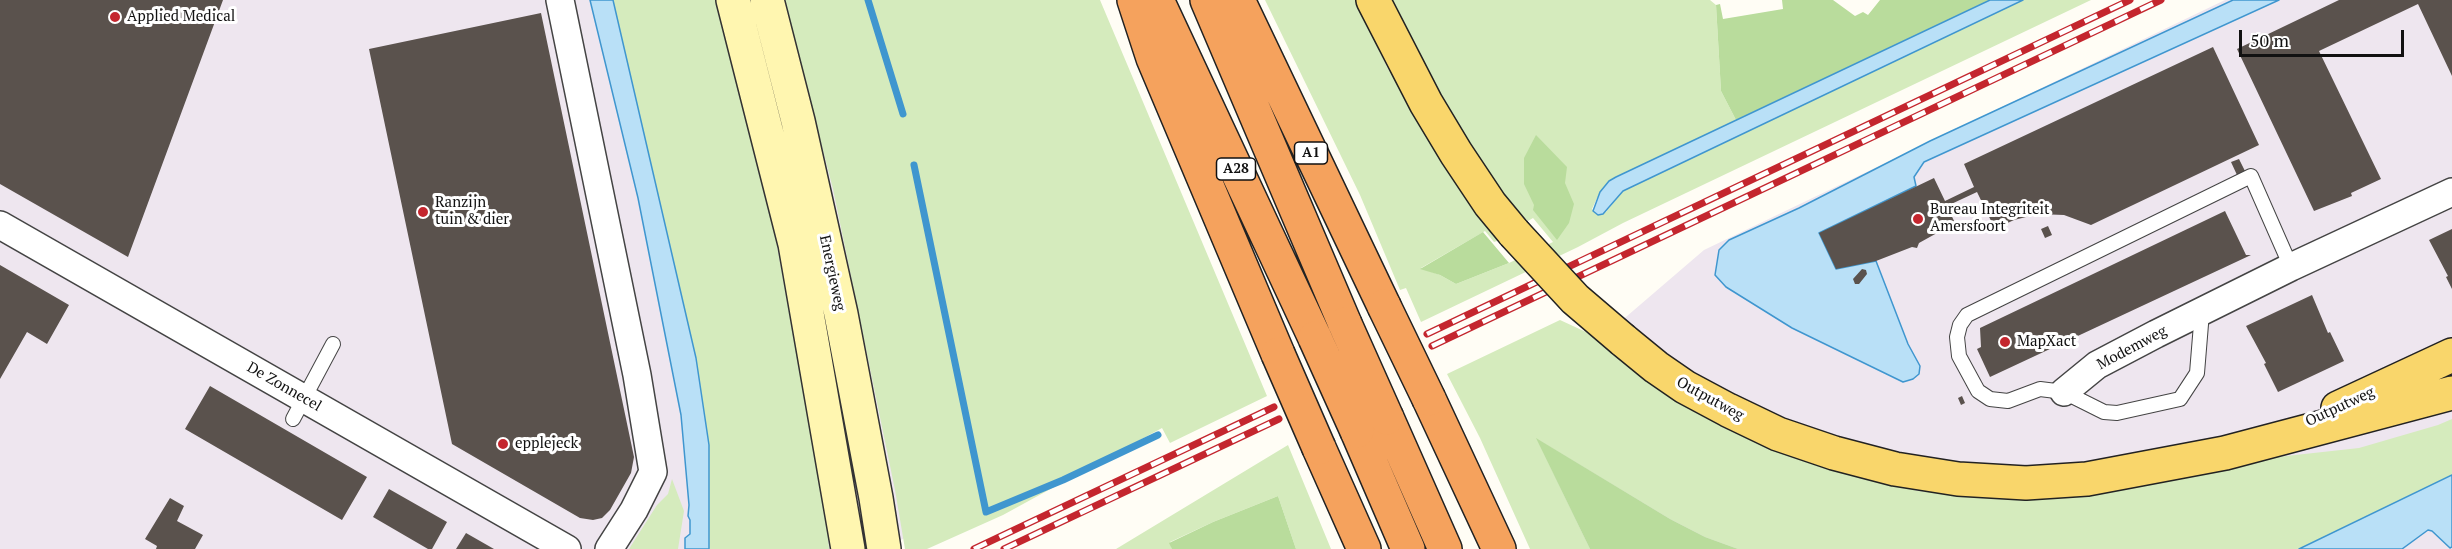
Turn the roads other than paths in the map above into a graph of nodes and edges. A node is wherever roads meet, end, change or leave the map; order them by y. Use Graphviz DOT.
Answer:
graph roads {
  1 [pos="560,0"];
  2 [pos="734,0"];
  3 [pos="767,0"];
  4 [pos="1134,0"];
  5 [pos="1157,0"];
  6 [pos="1207,0"];
  7 [pos="1238,0"];
  8 [pos="1372,0"];
  9 [pos="2452,192"];
  10 [pos="0,225"];
  11 [pos="2291,267"];
  12 [pos="2202,312"];
  13 [pos="333,344"];
  14 [pos="2452,355"];
  15 [pos="2064,392"];
  16 [pos="2452,393"];
  17 [pos="298,409"];
  18 [pos="2225,453"];
  19 [pos="567,549"];
  20 [pos="609,549"];
  21 [pos="848,549"];
  22 [pos="884,549"];
  23 [pos="1364,549"];
  24 [pos="1408,549"];
  25 [pos="1445,549"];
  26 [pos="1499,549"];
  1 -- 20 [label="street"];
  2 -- 21 [label="main road, Energieweg"];
  3 -- 22 [label="main road, Energieweg"];
  4 -- 23 [label="highway, A28, bridge"];
  5 -- 24 [label="highway, A28, bridge"];
  6 -- 25 [label="highway, A28, bridge"];
  7 -- 26 [label="highway, A1, bridge"];
  8 -- 18 [label="main road, Outputweg, bridge"];
  9 -- 11 [label="street, Modemweg"];
  10 -- 17 [label="street, De Zonnecel"];
  11 -- 12 [label="street, Modemweg"];
  11 -- 15 [label="lane"];
  12 -- 15 [label="street, Modemweg"];
  12 -- 15 [label="lane"];
  13 -- 17 [label="lane"];
  14 -- 18 [label="main road, Outputweg"];
  16 -- 18 [label="main road, Outputweg"];
  17 -- 19 [label="street, De Zonnecel"];
}
